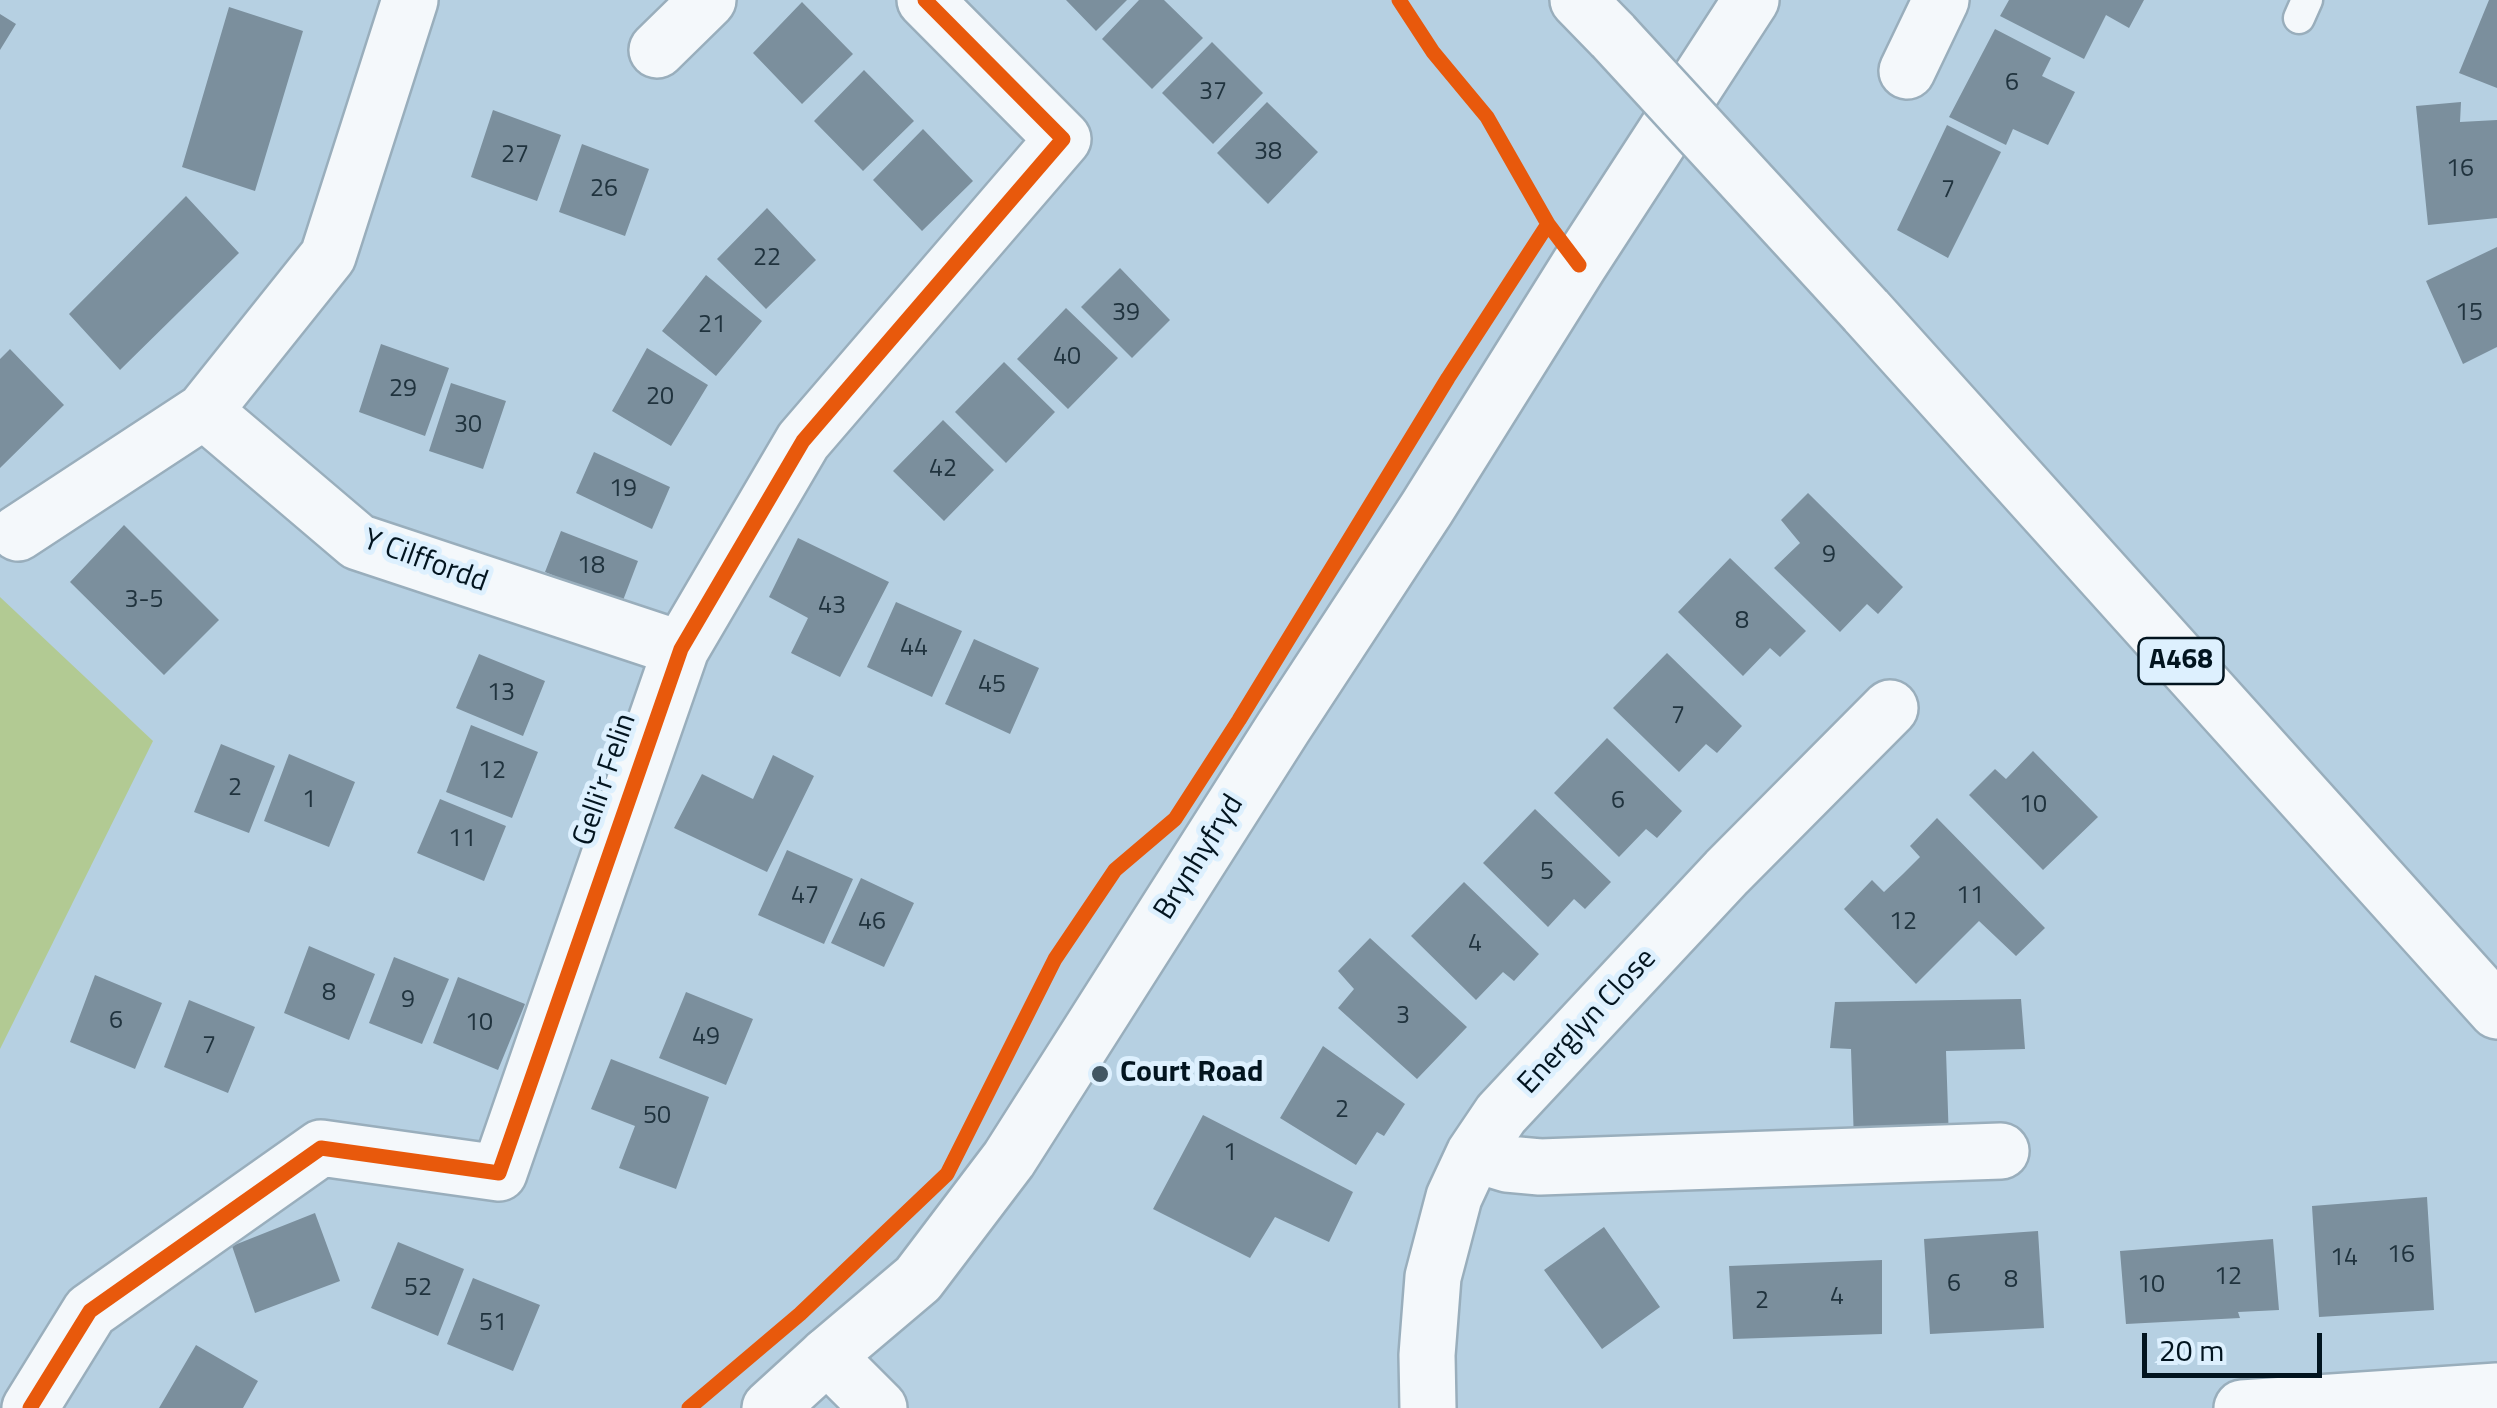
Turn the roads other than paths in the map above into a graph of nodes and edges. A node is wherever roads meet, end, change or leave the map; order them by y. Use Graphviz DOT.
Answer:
graph roads {
  1 [pos="410,0"];
  2 [pos="708,0"];
  3 [pos="926,0"];
  4 [pos="1751,0"];
  5 [pos="1942,0"];
  6 [pos="1595,18"];
  7 [pos="657,50"];
  8 [pos="1907,71"];
  9 [pos="204,411"];
  10 [pos="18,533"];
  11 [pos="681,649"];
  12 [pos="1890,708"];
  13 [pos="2497,1011"];
  14 [pos="2001,1150"];
  15 [pos="1474,1154"];
  16 [pos="826,1356"];
  17 [pos="2497,1391"];
  18 [pos="30,1408"];
  19 [pos="770,1408"];
  20 [pos="879,1408"];
  21 [pos="1428,1408"];
  22 [pos="2242,1408"];
  1 -- 9 [label="street"];
  2 -- 7 [label="street"];
  3 -- 11 [label="street, Gelli'r Felin"];
  4 -- 16 [label="street, Brynhyfryd"];
  5 -- 8 [label="street"];
  6 -- 13 [label="street, A468, bridge"];
  9 -- 10 [label="street"];
  9 -- 11 [label="street, Y Cilffordd"];
  11 -- 18 [label="street, Gelli'r Felin"];
  12 -- 15 [label="street, Energlyn Close"];
  14 -- 15 [label="street"];
  15 -- 21 [label="street, Energlyn Close"];
  16 -- 19 [label="street, Brynhyfryd"];
  16 -- 20 [label="street"];
  17 -- 22 [label="street"];
}
